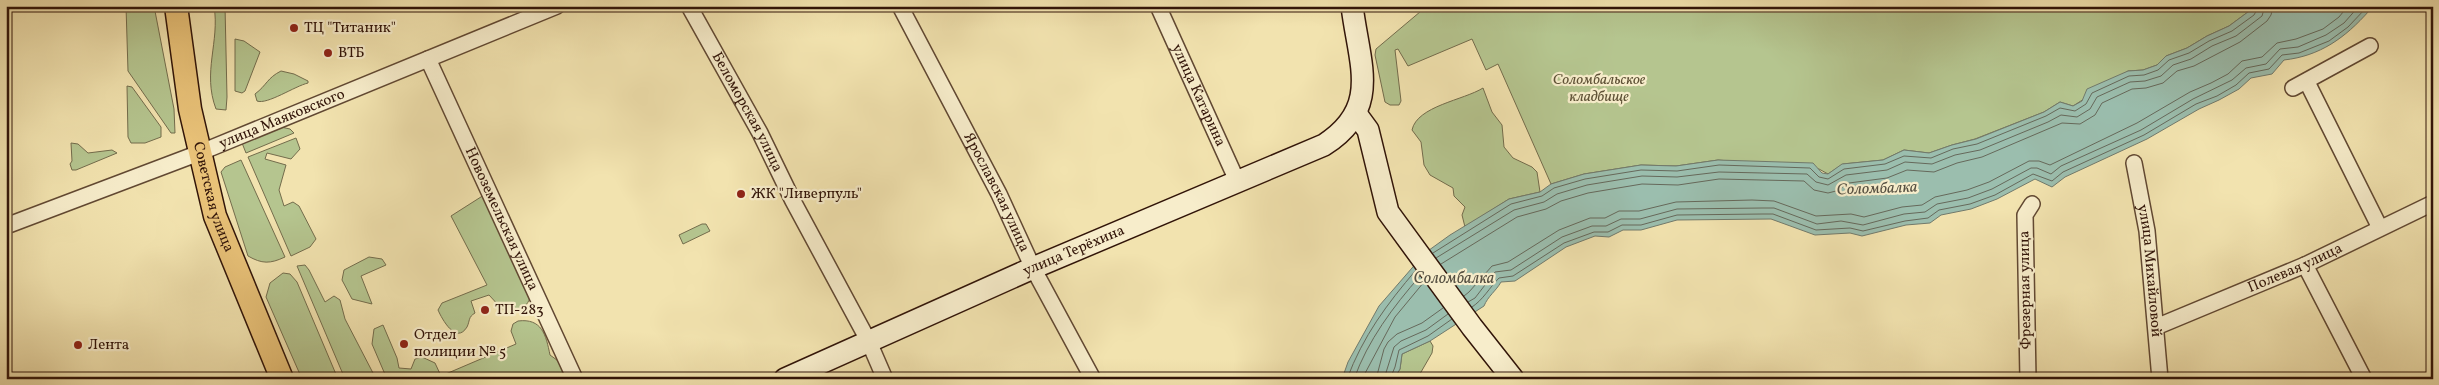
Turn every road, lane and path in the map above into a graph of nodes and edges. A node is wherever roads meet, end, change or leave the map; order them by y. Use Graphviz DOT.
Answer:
graph roads {
  1 [pos="176,6"];
  2 [pos="557,6"];
  3 [pos="689,6"];
  4 [pos="900,6"];
  5 [pos="1158,6"];
  6 [pos="1352,6"];
  7 [pos="2370,46"];
  8 [pos="428,59"];
  9 [pos="2307,82"];
  10 [pos="2292,88"];
  11 [pos="1357,115"];
  12 [pos="199,153"];
  13 [pos="2134,162"];
  14 [pos="1238,183"];
  15 [pos="2433,203"];
  16 [pos="2032,204"];
  17 [pos="6,226"];
  18 [pos="2380,228"];
  19 [pos="2305,265"];
  20 [pos="1034,268"];
  21 [pos="2156,327"];
  22 [pos="869,342"];
  23 [pos="282,379"];
  24 [pos="575,379"];
  25 [pos="785,379"];
  26 [pos="885,379"];
  27 [pos="1094,379"];
  28 [pos="1513,379"];
  29 [pos="2028,379"];
  30 [pos="2160,379"];
  31 [pos="2364,379"];
  1 -- 12 [label="main road, Советская улица"];
  2 -- 8 [label="street, улица Маяковского"];
  3 -- 22 [label="street, Беломорская улица"];
  4 -- 20 [label="street, Ярославская улица"];
  5 -- 14 [label="street, улица Катарина"];
  6 -- 11 [label="main road"];
  7 -- 9 [label="street"];
  8 -- 12 [label="street, улица Маяковского"];
  8 -- 24 [label="street, Новоземельская улица"];
  9 -- 10 [label="street"];
  9 -- 18 [label="street"];
  11 -- 14 [label="main road, улица Терёхина"];
  11 -- 28 [label="main road"];
  12 -- 17 [label="street, улица Маяковского"];
  12 -- 23 [label="main road, Советская улица"];
  13 -- 21 [label="street, улица Михайловой"];
  14 -- 20 [label="main road, улица Терёхина"];
  15 -- 18 [label="street, Полевая улица"];
  16 -- 29 [label="street, Фрезерная улица"];
  18 -- 19 [label="street, Полевая улица"];
  19 -- 21 [label="street, Полевая улица"];
  19 -- 31 [label="street"];
  20 -- 22 [label="main road, улица Терёхина"];
  20 -- 27 [label="street, Ярославская улица"];
  21 -- 30 [label="street, улица Михайловой"];
  22 -- 25 [label="main road, улица Терёхина"];
  22 -- 26 [label="street, Беломорская улица"];
}
